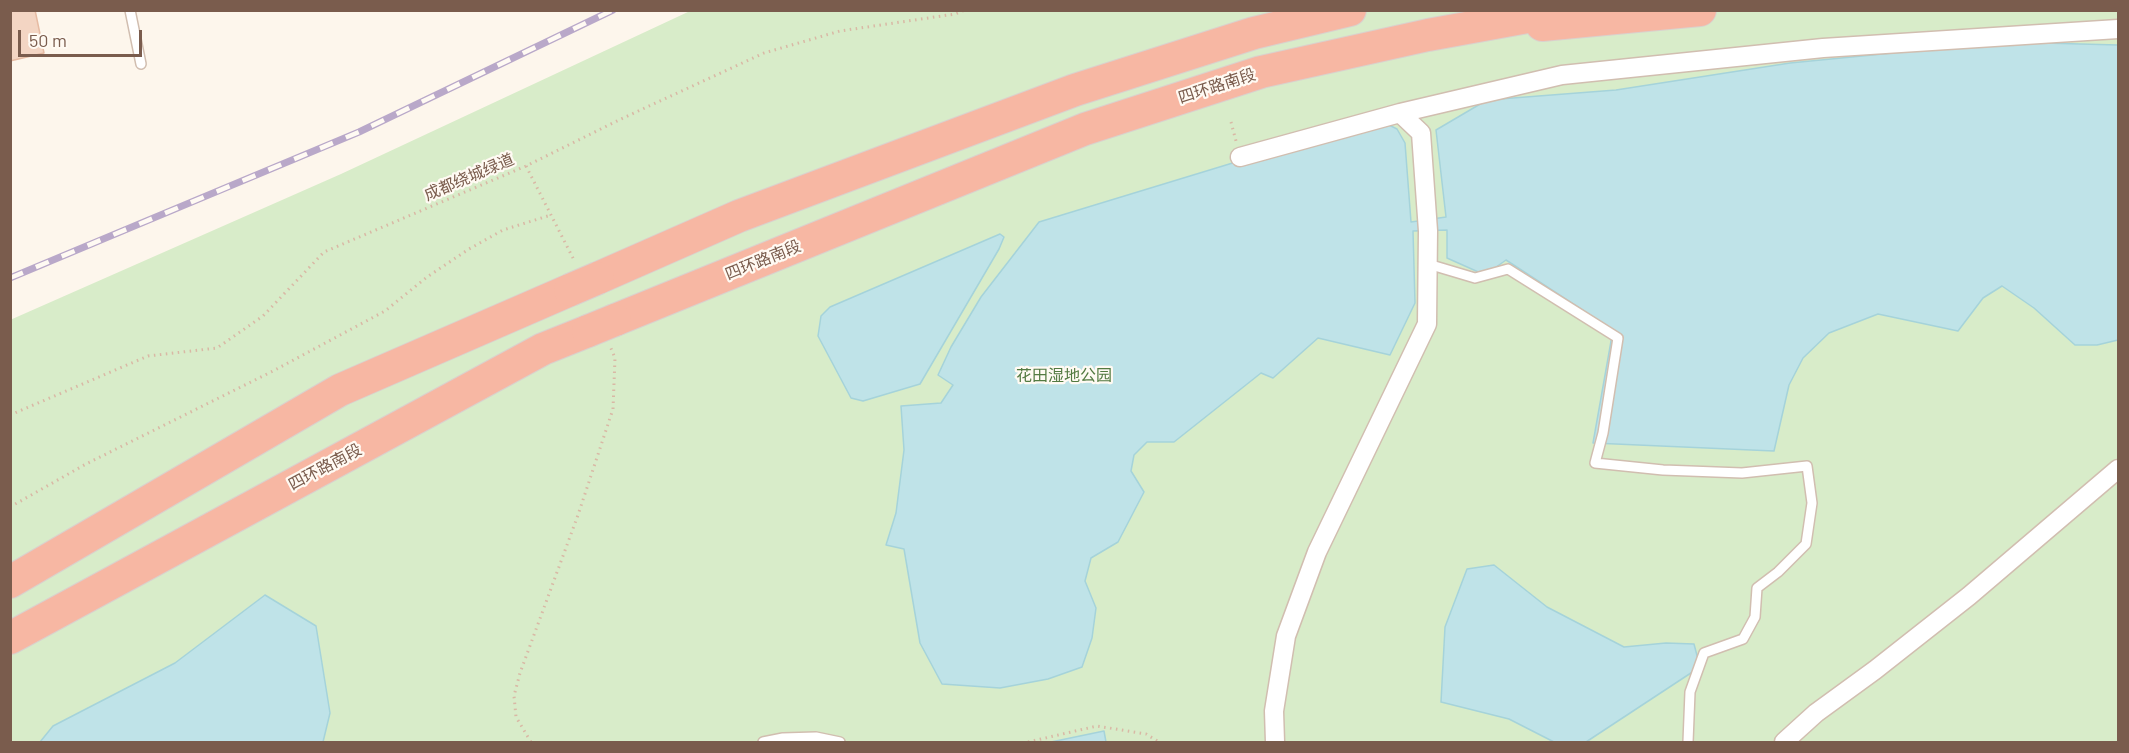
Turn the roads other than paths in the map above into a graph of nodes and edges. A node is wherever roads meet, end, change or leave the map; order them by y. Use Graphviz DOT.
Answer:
graph roads {
  1 [pos="129,10"];
  2 [pos="1350,10"];
  3 [pos="1566,10"];
  4 [pos="1700,10"];
  5 [pos="2118,29"];
  6 [pos="1428,35"];
  7 [pos="141,64"];
  8 [pos="1400,113"];
  9 [pos="1240,157"];
  10 [pos="1428,264"];
  11 [pos="2118,469"];
  12 [pos="10,582"];
  13 [pos="10,638"];
  14 [pos="763,742"];
  15 [pos="840,742"];
  16 [pos="1275,742"];
  17 [pos="1688,742"];
  18 [pos="1784,742"];
  1 -- 7 [label="lane"];
  2 -- 12 [label="highway"];
  3 -- 6 [label="highway, 四环路南段"];
  4 -- 6 [label="highway"];
  5 -- 8 [label="street"];
  6 -- 13 [label="highway, 四环路南段"];
  8 -- 9 [label="street"];
  8 -- 10 [label="street"];
  10 -- 16 [label="street"];
  10 -- 17 [label="lane"];
  11 -- 18 [label="street"];
  14 -- 15 [label="lane"];
}
